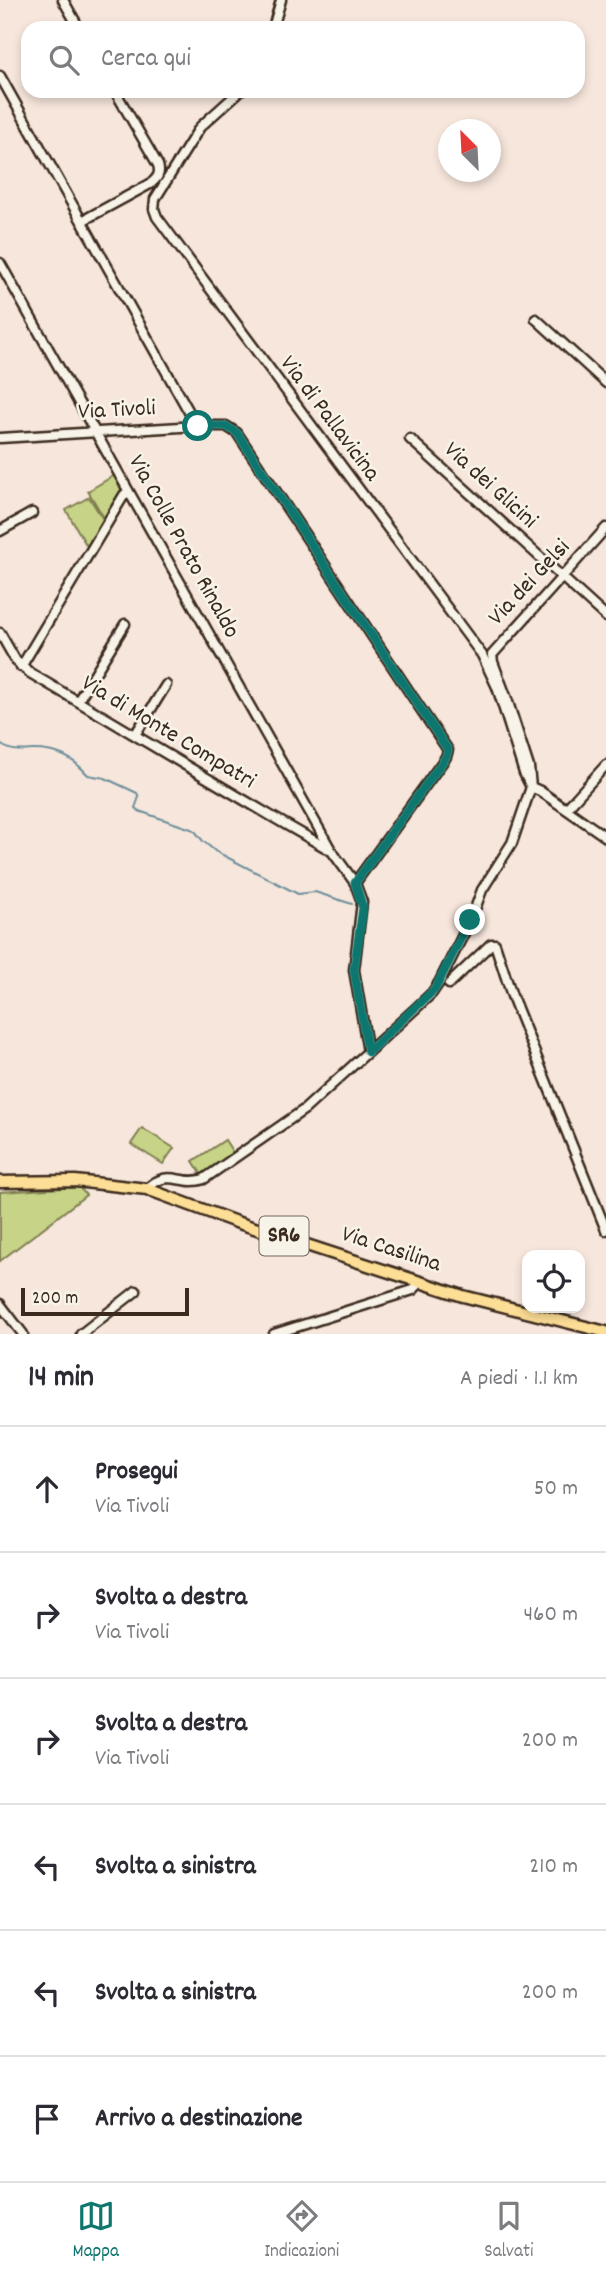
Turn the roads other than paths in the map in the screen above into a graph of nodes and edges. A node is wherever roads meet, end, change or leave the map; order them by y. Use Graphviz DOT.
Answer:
graph roads {
  1 [pos="63,0"];
  2 [pos="281,0"];
  3 [pos="75,21"];
  4 [pos="276,21"];
  5 [pos="0,76"];
  6 [pos="119,98"];
  7 [pos="232,98"];
  8 [pos="82,221"];
  9 [pos="0,263"];
  10 [pos="536,319"];
  11 [pos="606,383"];
  12 [pos="198,426"];
  13 [pos="95,432"];
  14 [pos="0,438"];
  15 [pos="410,439"];
  16 [pos="128,491"];
  17 [pos="32,513"];
  18 [pos="606,528"];
  19 [pos="0,531"];
  20 [pos="562,578"];
  21 [pos="606,617"];
  22 [pos="125,624"];
  23 [pos="0,633"];
  24 [pos="22,667"];
  25 [pos="166,685"];
  26 [pos="78,701"];
  27 [pos="135,735"];
  28 [pos="606,765"];
  29 [pos="531,787"];
  30 [pos="566,809"];
  31 [pos="606,837"];
  32 [pos="331,850"];
  33 [pos="355,883"];
  34 [pos="449,984"];
  35 [pos="368,1052"];
  36 [pos="0,1182"];
  37 [pos="147,1189"];
  38 [pos="606,1230"];
  39 [pos="421,1282"];
  40 [pos="136,1291"];
  41 [pos="0,1304"];
  42 [pos="606,1332"];
  43 [pos="23,1334"];
  44 [pos="81,1334"];
  45 [pos="274,1334"];
  1 -- 3 [label="street"];
  2 -- 4 [label="street"];
  5 -- 8 [label="street"];
  6 -- 8 [label="street"];
  7 -- 29 [label="street, Via di Pallavicina"];
  8 -- 12 [label="street"];
  9 -- 13 [label="street, Via Colle Prato Rinaldo"];
  10 -- 11 [label="street"];
  12 -- 13 [label="street, Via Tivoli"];
  12 -- 33 [label="street, Via Tivoli"];
  13 -- 14 [label="street, Via Tivoli"];
  13 -- 16 [label="street, Via Colle Prato Rinaldo"];
  15 -- 20 [label="street, Via dei Glicini"];
  16 -- 24 [label="street"];
  16 -- 32 [label="street, Via Colle Prato Rinaldo"];
  17 -- 19 [label="street"];
  18 -- 20 [label="street, Via dei Gelsi"];
  20 -- 21 [label="street, Via dei Glicini"];
  20 -- 29 [label="street, Via dei Gelsi"];
  22 -- 26 [label="street"];
  23 -- 24 [label="street, Via di Monte Compatri"];
  24 -- 26 [label="street, Via di Monte Compatri"];
  25 -- 27 [label="street"];
  26 -- 27 [label="street, Via di Monte Compatri"];
  27 -- 32 [label="street, Via di Monte Compatri"];
  28 -- 30 [label="street"];
  29 -- 30 [label="street"];
  29 -- 35 [label="street"];
  30 -- 31 [label="street"];
  32 -- 33 [label="street, Via Colle Prato Rinaldo"];
  33 -- 35 [label="street"];
  34 -- 38 [label="street"];
  35 -- 37 [label="street"];
  36 -- 37 [label="main road, Via Casilina / SR6"];
  37 -- 39 [label="main road, Via Casilina / SR6"];
  39 -- 42 [label="main road, Via Casilina / SR6"];
  39 -- 45 [label="street"];
  40 -- 44 [label="street"];
  41 -- 43 [label="street"];
}
